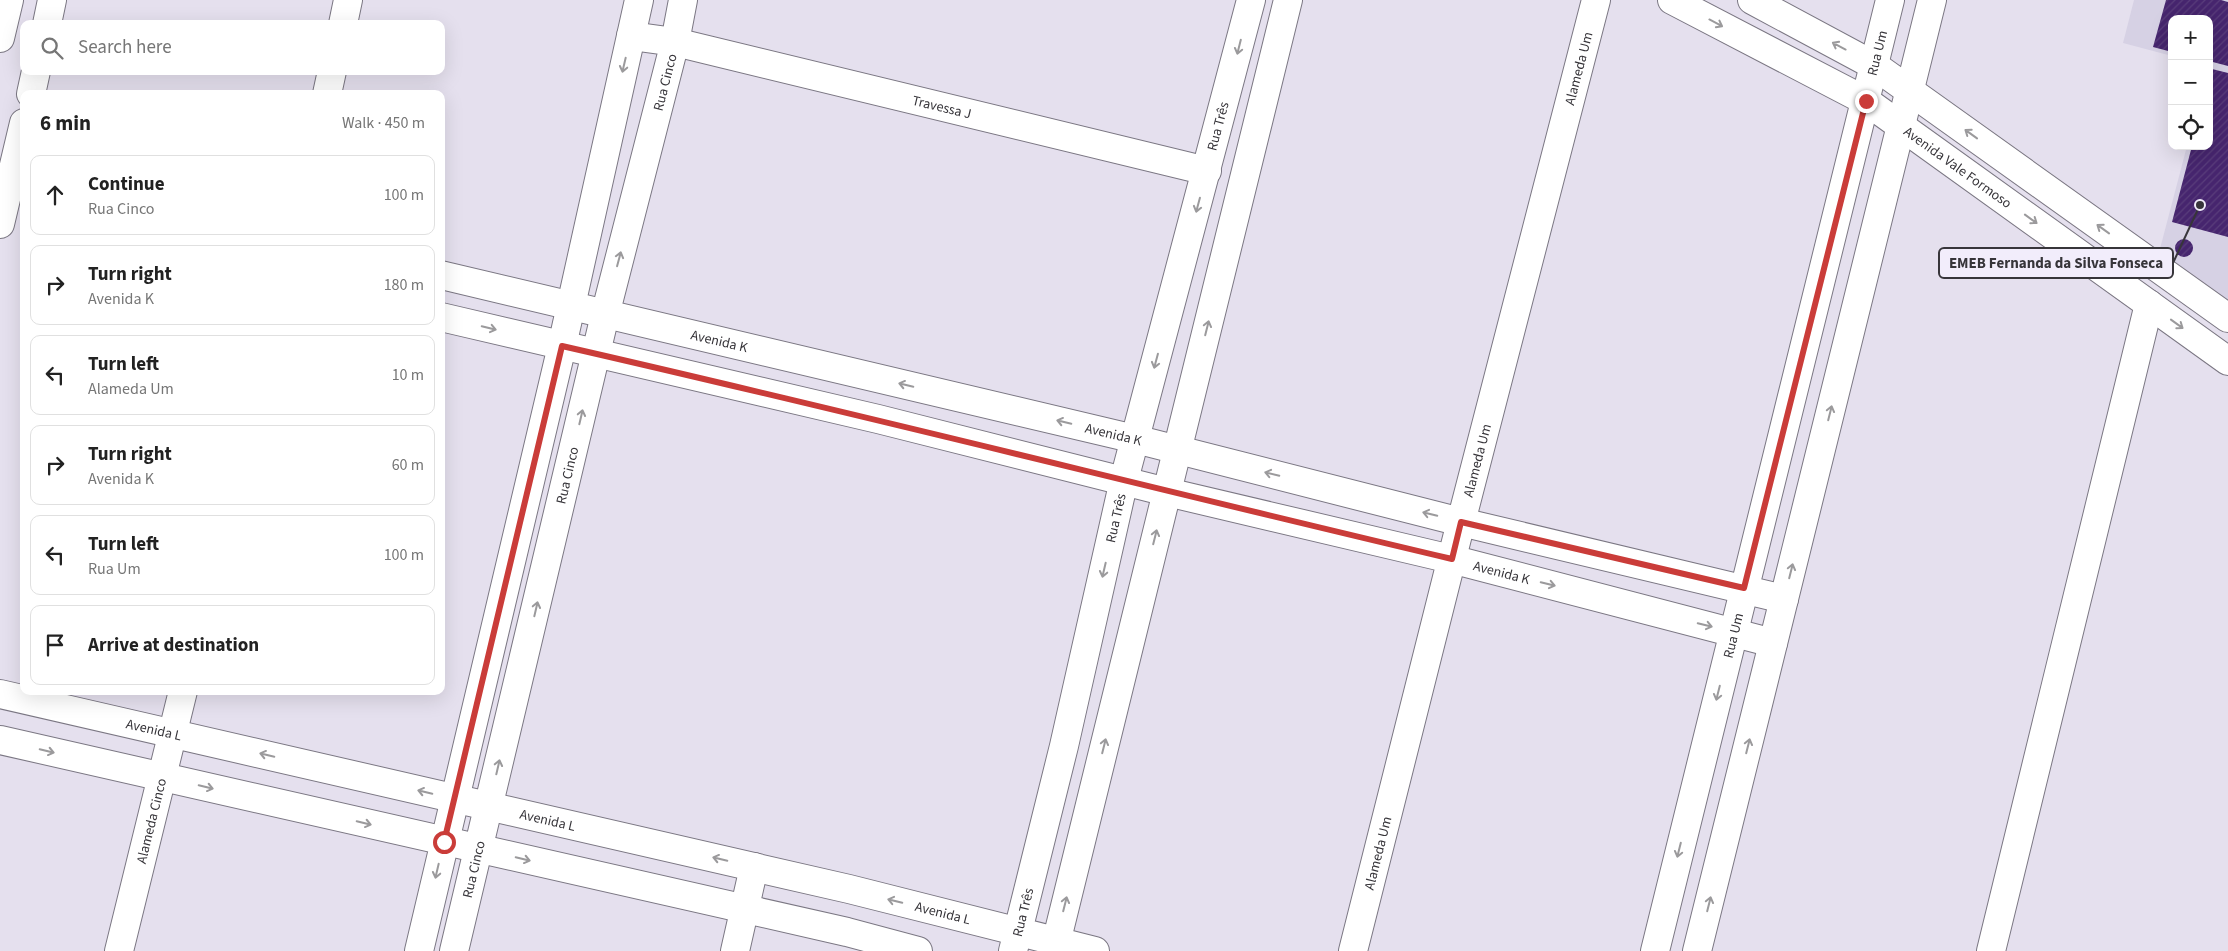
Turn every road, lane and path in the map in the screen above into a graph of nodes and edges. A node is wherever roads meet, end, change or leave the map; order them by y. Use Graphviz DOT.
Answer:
graph roads {
  1 [pos="9,0"];
  2 [pos="52,0"];
  3 [pos="348,0"];
  4 [pos="639,0"];
  5 [pos="683,0"];
  6 [pos="1251,0"];
  7 [pos="1288,0"];
  8 [pos="1596,0"];
  9 [pos="1672,0"];
  10 [pos="1752,0"];
  11 [pos="1890,0"];
  12 [pos="1932,0"];
  13 [pos="48,20"];
  14 [pos="344,20"];
  15 [pos="631,36"];
  16 [pos="0,38"];
  17 [pos="675,42"];
  18 [pos="1875,66"];
  19 [pos="35,75"];
  20 [pos="331,75"];
  21 [pos="32,90"];
  22 [pos="328,90"];
  23 [pos="1910,90"];
  24 [pos="1866,101"];
  25 [pos="1902,125"];
  26 [pos="20,140"];
  27 [pos="1207,171"];
  28 [pos="12,172"];
  29 [pos="7,217"];
  30 [pos="445,276"];
  31 [pos="2149,304"];
  32 [pos="570,306"];
  33 [pos="605,315"];
  34 [pos="445,318"];
  35 [pos="2228,318"];
  36 [pos="562,346"];
  37 [pos="596,354"];
  38 [pos="2228,361"];
  39 [pos="1135,439"];
  40 [pos="1177,450"];
  41 [pos="1124,480"];
  42 [pos="1167,492"];
  43 [pos="1461,522"];
  44 [pos="1452,559"];
  45 [pos="1744,588"];
  46 [pos="1784,599"];
  47 [pos="1733,632"];
  48 [pos="1773,643"];
  49 [pos="0,694"];
  50 [pos="182,695"];
  51 [pos="172,733"];
  52 [pos="0,740"];
  53 [pos="161,777"];
  54 [pos="454,799"];
  55 [pos="489,807"];
  56 [pos="444,842"];
  57 [pos="479,849"];
  58 [pos="754,867"];
  59 [pos="745,909"];
  60 [pos="1015,941"];
  61 [pos="1055,946"];
  62 [pos="119,951"];
  63 [pos="419,951"];
  64 [pos="454,951"];
  65 [pos="735,951"];
  66 [pos="918,951"];
  67 [pos="1095,951"];
  68 [pos="1353,951"];
  69 [pos="1655,951"];
  70 [pos="1697,951"];
  71 [pos="1991,951"];
  1 -- 16 [label="street"];
  2 -- 13 [label="street"];
  3 -- 14 [label="street"];
  4 -- 15 [label="street"];
  5 -- 17 [label="street, Rua Cinco"];
  6 -- 27 [label="street, Rua Três, one-way"];
  40 -- 7 [label="street, one-way"];
  8 -- 43 [label="street, Alameda Um"];
  9 -- 24 [label="street, Avenida Vale Formoso, one-way"];
  18 -- 10 [label="street, one-way"];
  11 -- 18 [label="street, Rua Um"];
  12 -- 23 [label="street"];
  15 -- 17 [label="street, Travessa J"];
  15 -- 32 [label="street, one-way"];
  17 -- 27 [label="street, Travessa J"];
  33 -- 17 [label="street, Rua Cinco, one-way"];
  18 -- 23 [label="street"];
  18 -- 24 [label="street, Rua Um"];
  19 -- 21 [label="street"];
  20 -- 22 [label="street"];
  23 -- 25 [label="street"];
  35 -- 23 [label="street, one-way"];
  24 -- 25 [label="street, Avenida Vale Formoso"];
  24 -- 45 [label="street, Rua Um"];
  25 -- 31 [label="street, Avenida Vale Formoso, one-way"];
  46 -- 25 [label="street, one-way"];
  26 -- 28 [label="street"];
  27 -- 39 [label="street, Rua Três, one-way"];
  28 -- 29 [label="street"];
  30 -- 32 [label="street, Avenida K"];
  31 -- 38 [label="street, Avenida Vale Formoso, one-way"];
  31 -- 71 [label="street"];
  32 -- 33 [label="street, Avenida K"];
  32 -- 36 [label="street"];
  33 -- 37 [label="street, Rua Cinco"];
  39 -- 33 [label="street, Avenida K, one-way"];
  34 -- 36 [label="street, Avenida K, one-way"];
  36 -- 37 [label="street, Avenida K"];
  36 -- 54 [label="street"];
  37 -- 41 [label="street, Avenida K"];
  55 -- 37 [label="street, Rua Cinco, one-way"];
  39 -- 40 [label="street, Avenida K"];
  39 -- 41 [label="street, Rua Três"];
  40 -- 42 [label="street"];
  43 -- 40 [label="street, Avenida K, one-way"];
  41 -- 42 [label="street, Avenida K"];
  41 -- 60 [label="street, Rua Três, one-way"];
  42 -- 44 [label="street, Avenida K"];
  61 -- 42 [label="street, one-way"];
  43 -- 44 [label="street, Alameda Um"];
  43 -- 45 [label="street, Avenida K"];
  44 -- 47 [label="street, Avenida K, one-way"];
  44 -- 68 [label="street, Alameda Um"];
  45 -- 46 [label="street, Avenida K"];
  45 -- 47 [label="street, Rua Um"];
  46 -- 48 [label="street"];
  47 -- 48 [label="street, Avenida K"];
  47 -- 69 [label="street, Rua Um, one-way"];
  70 -- 48 [label="street, one-way"];
  49 -- 51 [label="street, Avenida L"];
  50 -- 51 [label="street, Alameda Cinco"];
  51 -- 53 [label="street, Alameda Cinco"];
  54 -- 51 [label="street, Avenida L, one-way"];
  52 -- 53 [label="street, one-way"];
  53 -- 56 [label="street, one-way"];
  53 -- 62 [label="street, Alameda Cinco"];
  54 -- 55 [label="street, Avenida L"];
  54 -- 56 [label="street"];
  55 -- 57 [label="street, Rua Cinco"];
  58 -- 55 [label="street, Avenida L, one-way"];
  56 -- 57 [label="street"];
  56 -- 63 [label="street, one-way"];
  57 -- 59 [label="street, one-way"];
  57 -- 64 [label="street, Rua Cinco"];
  58 -- 59 [label="street"];
  60 -- 58 [label="street, Avenida L, one-way"];
  59 -- 65 [label="street"];
  59 -- 66 [label="street"];
  60 -- 61 [label="street, Avenida L"];
  61 -- 67 [label="street, Avenida L"];
}
